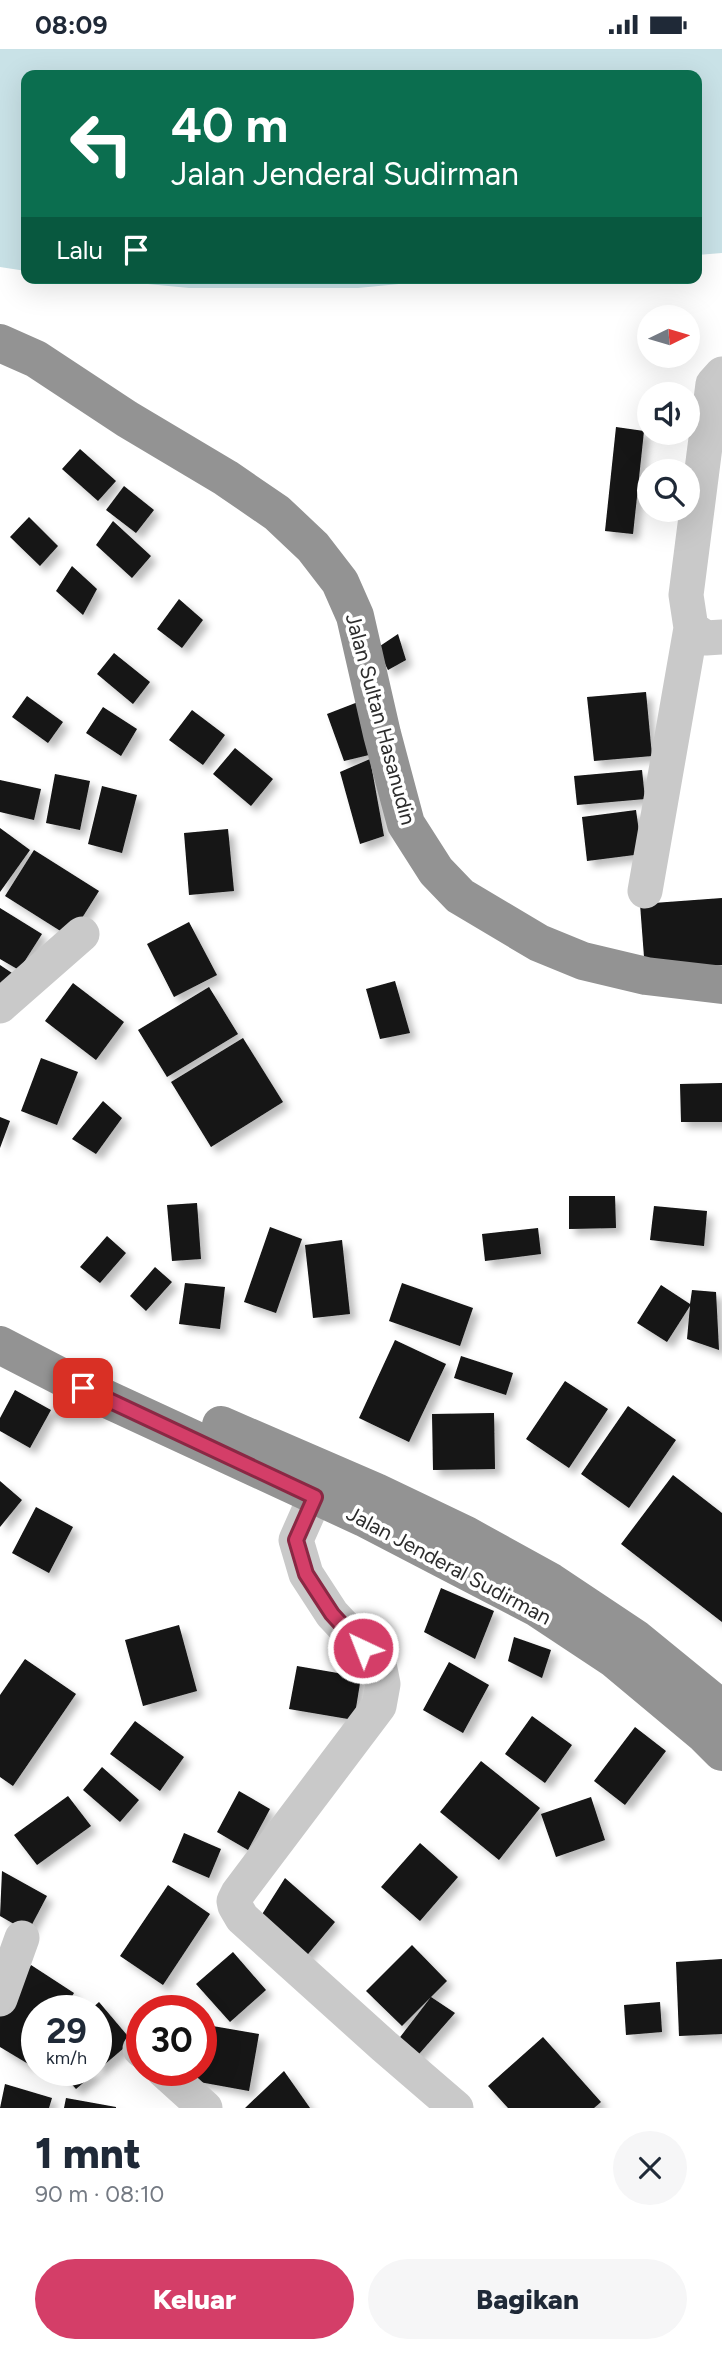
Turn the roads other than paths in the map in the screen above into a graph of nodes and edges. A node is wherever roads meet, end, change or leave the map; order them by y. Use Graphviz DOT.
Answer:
graph roads {
  1 [pos="0,343"];
  2 [pos="722,374"];
  3 [pos="706,633"];
  4 [pos="645,891"];
  5 [pos="82,934"];
  6 [pos="722,985"];
  7 [pos="0,1006"];
  8 [pos="0,1315"];
  9 [pos="0,1345"];
  10 [pos="322,1484"];
  11 [pos="722,1709"];
  12 [pos="722,1752"];
  13 [pos="22,1938"];
  14 [pos="0,1999"];
  15 [pos="180,2086"];
  16 [pos="205,2108"];
  17 [pos="456,2108"];
  1 -- 6 [label="highway, Jalan Sultan Hasanudin"];
  2 -- 3 [label="street"];
  3 -- 4 [label="street"];
  5 -- 7 [label="street"];
  8 -- 10 [label="highway, Jalan Jenderal Sudirman"];
  9 -- 10 [label="highway, Jalan Jenderal Sudirman"];
  10 -- 11 [label="highway, Jalan Jenderal Sudirman"];
  10 -- 12 [label="highway, Jalan Jenderal Sudirman"];
  10 -- 17 [label="street"];
  13 -- 14 [label="street"];
  15 -- 16 [label="street"];
}
